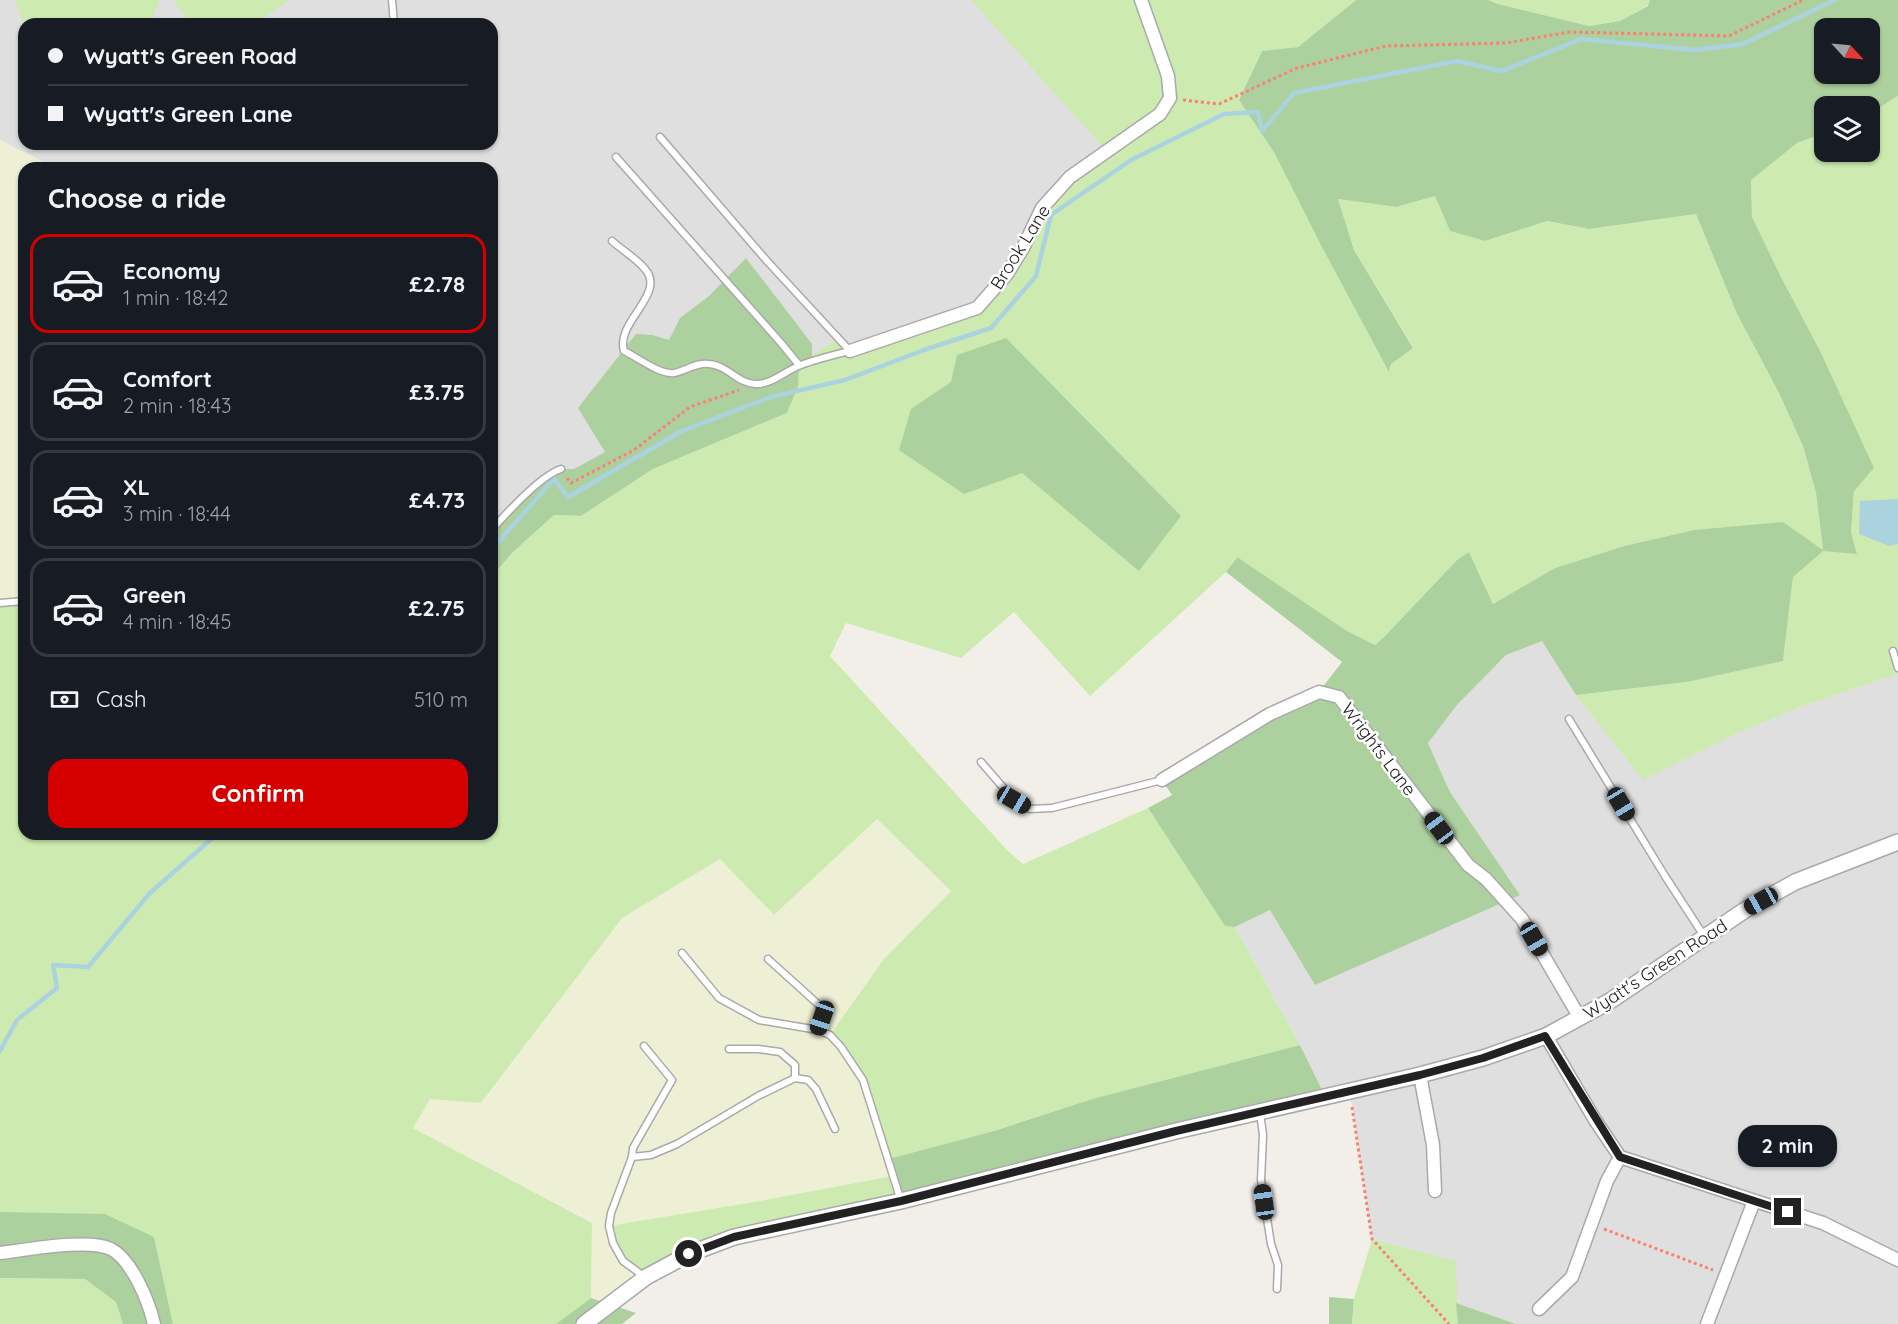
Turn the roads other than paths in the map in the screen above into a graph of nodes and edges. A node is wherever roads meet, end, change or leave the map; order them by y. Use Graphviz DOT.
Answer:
graph roads {
  1 [pos="392,0"];
  2 [pos="1142,0"];
  3 [pos="394,18"];
  4 [pos="660,137"];
  5 [pos="616,157"];
  6 [pos="612,241"];
  7 [pos="850,351"];
  8 [pos="799,365"];
  9 [pos="561,469"];
  10 [pos="498,523"];
  11 [pos="18,602"];
  12 [pos="0,603"];
  13 [pos="1893,651"];
  14 [pos="1898,668"];
  15 [pos="1569,718"];
  16 [pos="981,762"];
  17 [pos="1162,780"];
  18 [pos="1898,842"];
  19 [pos="1704,937"];
  20 [pos="682,953"];
  21 [pos="768,959"];
  22 [pos="1580,1018"];
  23 [pos="818,1030"];
  24 [pos="1545,1036"];
  25 [pos="644,1046"];
  26 [pos="729,1049"];
  27 [pos="1420,1075"];
  28 [pos="795,1078"];
  29 [pos="1260,1112"];
  30 [pos="835,1129"];
  31 [pos="632,1157"];
  32 [pos="1620,1157"];
  33 [pos="1435,1191"];
  34 [pos="1754,1200"];
  35 [pos="901,1201"];
  36 [pos="0,1253"];
  37 [pos="1898,1260"];
  38 [pos="646,1277"];
  39 [pos="1277,1289"];
  40 [pos="1539,1309"];
  41 [pos="154,1324"];
  42 [pos="584,1324"];
  43 [pos="1707,1324"];
  1 -- 3 [label="lane"];
  2 -- 7 [label="street, Brook Lane"];
  4 -- 7 [label="lane"];
  5 -- 8 [label="lane"];
  6 -- 8 [label="lane"];
  7 -- 8 [label="lane"];
  9 -- 10 [label="lane"];
  11 -- 12 [label="lane"];
  13 -- 14 [label="lane"];
  15 -- 19 [label="lane"];
  16 -- 17 [label="lane"];
  17 -- 22 [label="street, Wrights Lane"];
  18 -- 19 [label="street, Wyatt's Green Road"];
  19 -- 22 [label="street, Wyatt's Green Road"];
  20 -- 23 [label="lane"];
  21 -- 23 [label="lane"];
  22 -- 24 [label="street, Wyatt's Green Road"];
  23 -- 35 [label="lane"];
  24 -- 27 [label="street, Wyatt's Green Road"];
  24 -- 32 [label="street"];
  25 -- 31 [label="lane"];
  26 -- 28 [label="lane"];
  27 -- 29 [label="street, Wyatt's Green Road"];
  27 -- 33 [label="street"];
  28 -- 30 [label="lane"];
  28 -- 31 [label="lane"];
  29 -- 35 [label="street, Wyatt's Green Road"];
  29 -- 39 [label="lane"];
  31 -- 38 [label="lane"];
  32 -- 34 [label="street"];
  32 -- 40 [label="street"];
  34 -- 37 [label="street"];
  34 -- 43 [label="street"];
  35 -- 38 [label="street, Wyatt's Green Road"];
  36 -- 41 [label="street"];
  38 -- 42 [label="street, Wyatt's Green Road"];
}
